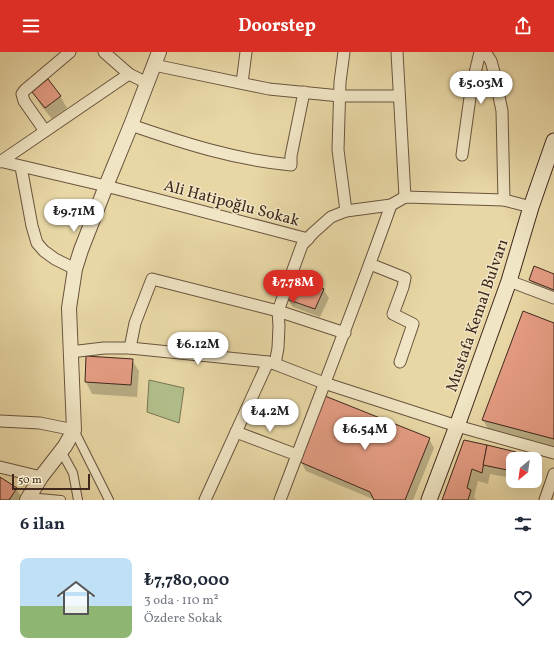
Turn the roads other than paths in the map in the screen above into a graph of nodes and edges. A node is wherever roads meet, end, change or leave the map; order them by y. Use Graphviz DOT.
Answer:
graph roads {
  1 [pos="70,52"];
  2 [pos="104,52"];
  3 [pos="246,52"];
  4 [pos="344,52"];
  5 [pos="397,52"];
  6 [pos="480,52"];
  7 [pos="485,52"];
  8 [pos="156,59"];
  9 [pos="129,74"];
  10 [pos="148,83"];
  11 [pos="242,83"];
  12 [pos="304,92"];
  13 [pos="340,96"];
  14 [pos="399,96"];
  15 [pos="131,125"];
  16 [pos="46,130"];
  17 [pos="553,146"];
  18 [pos="462,155"];
  19 [pos="0,161"];
  20 [pos="21,167"];
  21 [pos="106,186"];
  22 [pos="405,197"];
  23 [pos="504,200"];
  24 [pos="391,205"];
  25 [pos="531,207"];
  26 [pos="346,211"];
  27 [pos="308,239"];
  28 [pos="370,264"];
  29 [pos="75,269"];
  30 [pos="509,281"];
  31 [pos="554,298"];
  32 [pos="278,311"];
  33 [pos="345,333"];
  34 [pos="130,348"];
  35 [pos="70,352"];
  36 [pos="400,362"];
  37 [pos="272,363"];
  38 [pos="324,383"];
  39 [pos="0,421"];
  40 [pos="457,426"];
  41 [pos="74,430"];
  42 [pos="236,432"];
  43 [pos="62,451"];
  44 [pos="554,452"];
  45 [pos="297,455"];
  46 [pos="0,467"];
  47 [pos="554,474"];
  48 [pos="41,477"];
  49 [pos="27,499"];
  50 [pos="61,500"];
  51 [pos="78,500"];
  52 [pos="109,500"];
  53 [pos="205,500"];
  54 [pos="280,500"];
  55 [pos="429,500"];
  56 [pos="545,500"];
  1 -- 16 [label="street"];
  2 -- 9 [label="street"];
  3 -- 11 [label="street"];
  4 -- 13 [label="street"];
  5 -- 14 [label="street"];
  6 -- 18 [label="street"];
  7 -- 23 [label="street"];
  8 -- 10 [label="street"];
  8 -- 11 [label="street"];
  9 -- 10 [label="street"];
  9 -- 16 [label="street"];
  10 -- 15 [label="street"];
  11 -- 12 [label="street"];
  12 -- 13 [label="street"];
  12 -- 15 [label="street"];
  13 -- 14 [label="street"];
  13 -- 26 [label="street"];
  14 -- 22 [label="street"];
  15 -- 21 [label="street"];
  16 -- 19 [label="street"];
  17 -- 25 [label="main road, Mustafa Kemal Bulvarı"];
  19 -- 20 [label="street, Ali Hatipoğlu Sokak"];
  20 -- 21 [label="street, Ali Hatipoğlu Sokak"];
  20 -- 29 [label="street"];
  21 -- 27 [label="street, Ali Hatipoğlu Sokak"];
  21 -- 29 [label="street"];
  22 -- 23 [label="street"];
  22 -- 24 [label="street, Ali Hatipoğlu Sokak"];
  23 -- 25 [label="street"];
  24 -- 26 [label="street, Ali Hatipoğlu Sokak"];
  24 -- 28 [label="street"];
  25 -- 30 [label="main road, Mustafa Kemal Bulvarı"];
  26 -- 27 [label="street, Ali Hatipoğlu Sokak"];
  27 -- 32 [label="street"];
  28 -- 33 [label="street"];
  28 -- 36 [label="street"];
  29 -- 35 [label="street"];
  30 -- 31 [label="street"];
  30 -- 40 [label="main road, Mustafa Kemal Bulvarı"];
  32 -- 33 [label="street"];
  32 -- 34 [label="street"];
  32 -- 37 [label="street"];
  33 -- 38 [label="street"];
  34 -- 35 [label="street"];
  34 -- 37 [label="street"];
  35 -- 41 [label="street"];
  37 -- 38 [label="street"];
  37 -- 42 [label="street"];
  38 -- 40 [label="street"];
  38 -- 45 [label="street"];
  39 -- 41 [label="street"];
  40 -- 44 [label="street"];
  40 -- 55 [label="main road, Mustafa Kemal Bulvarı"];
  41 -- 43 [label="street"];
  41 -- 52 [label="street"];
  42 -- 45 [label="street"];
  42 -- 53 [label="street"];
  43 -- 48 [label="street"];
  43 -- 51 [label="street"];
  45 -- 54 [label="street"];
  46 -- 48 [label="street"];
  47 -- 56 [label="street"];
  48 -- 49 [label="street"];
  49 -- 50 [label="street"];
}
